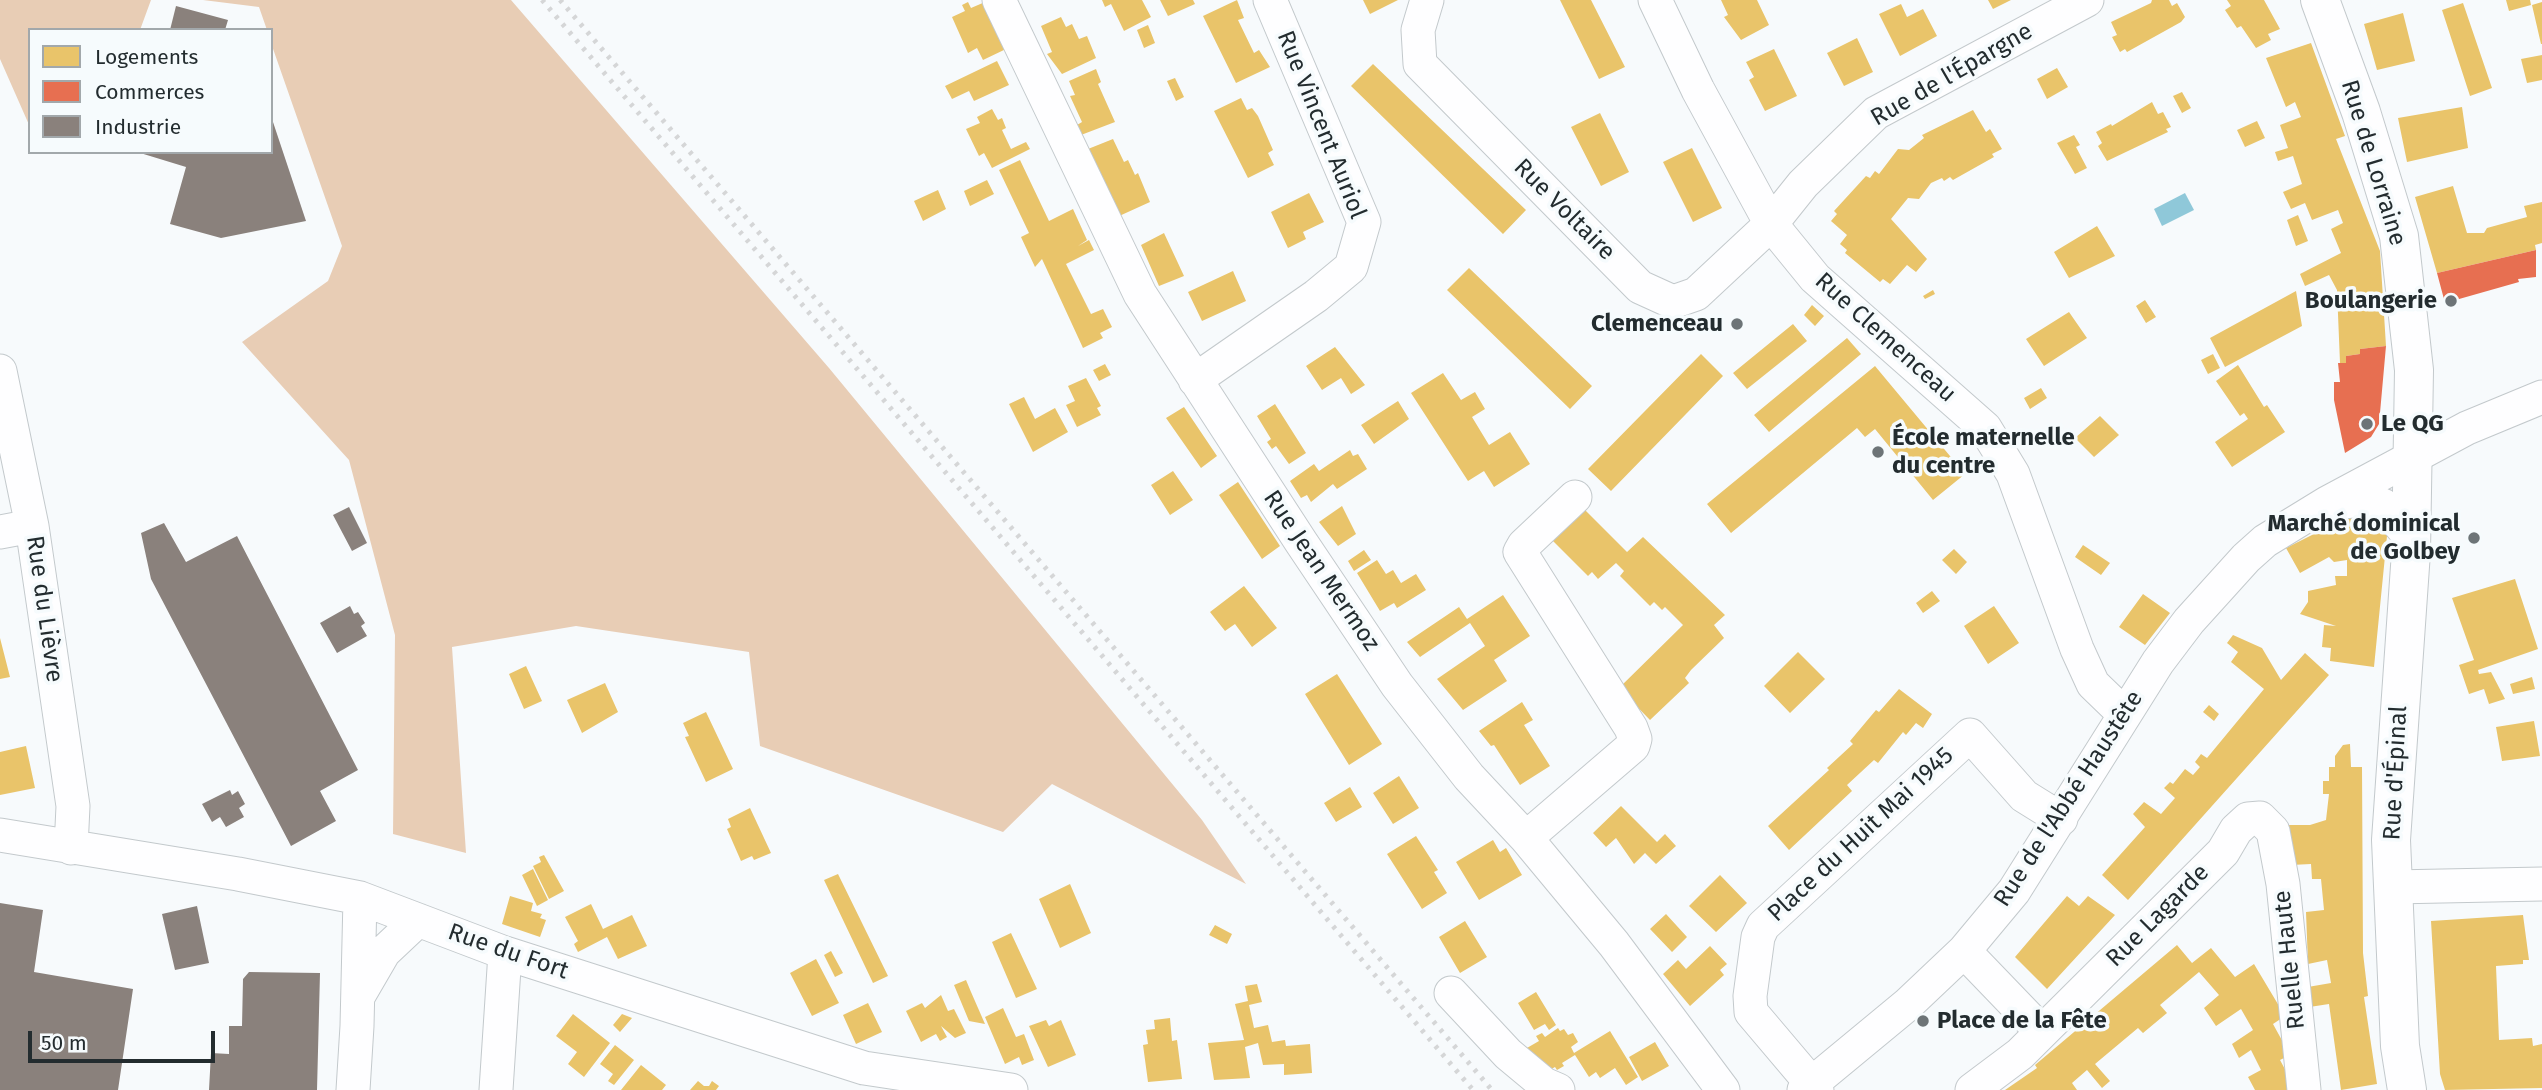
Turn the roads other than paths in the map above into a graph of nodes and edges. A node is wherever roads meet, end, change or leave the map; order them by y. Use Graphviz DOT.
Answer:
graph roads {
  1 [pos="999,0"];
  2 [pos="1270,0"];
  3 [pos="1427,0"];
  4 [pos="1655,0"];
  5 [pos="2087,0"];
  6 [pos="2320,0"];
  7 [pos="1771,224"];
  8 [pos="0,371"];
  9 [pos="1195,380"];
  10 [pos="2542,397"];
  11 [pos="2415,455"];
  12 [pos="1574,497"];
  13 [pos="2327,503"];
  14 [pos="32,526"];
  15 [pos="0,531"];
  16 [pos="2412,539"];
  17 [pos="2124,714"];
  18 [pos="2061,819"];
  19 [pos="2273,831"];
  20 [pos="0,835"];
  21 [pos="1526,838"];
  22 [pos="71,848"];
  23 [pos="2542,884"];
  24 [pos="2393,887"];
  25 [pos="360,898"];
  26 [pos="418,920"];
  27 [pos="1965,951"];
  28 [pos="505,953"];
  29 [pos="1451,993"];
  30 [pos="358,997"];
  31 [pos="2041,1031"];
  32 [pos="1811,1088"];
  33 [pos="353,1090"];
  34 [pos="496,1090"];
  35 [pos="1011,1090"];
  36 [pos="1558,1090"];
  37 [pos="1723,1090"];
  38 [pos="1972,1090"];
  39 [pos="2304,1090"];
  40 [pos="2407,1090"];
  1 -- 9 [label="street, Rue Jean Mermoz"];
  2 -- 9 [label="street, Rue Vincent Auriol"];
  3 -- 7 [label="street, Rue Voltaire"];
  4 -- 7 [label="street, Rue Clemenceau"];
  5 -- 7 [label="street, Rue de l'Épargne"];
  6 -- 11 [label="main road, Rue de Lorraine"];
  7 -- 17 [label="street, Rue Clemenceau"];
  8 -- 14 [label="street, Rue du Lièvre"];
  9 -- 21 [label="street, Rue Jean Mermoz"];
  10 -- 11 [label="street, Rue de l'Abbé Haustête"];
  11 -- 13 [label="street, Rue de l'Abbé Haustête"];
  11 -- 16 [label="main road, Rue d'Épinal"];
  12 -- 21 [label="street"];
  13 -- 16 [label="street, Rue de l'Abbé Haustête"];
  13 -- 17 [label="street, Rue de l'Abbé Haustête"];
  14 -- 15 [label="street"];
  14 -- 22 [label="street, Rue du Lièvre"];
  16 -- 24 [label="main road, Rue d'Épinal"];
  17 -- 18 [label="street, Rue de l'Abbé Haustête"];
  18 -- 27 [label="street, Rue de l'Abbé Haustête"];
  18 -- 32 [label="street, Place du Huit Mai 1945"];
  19 -- 31 [label="street, Rue Lagarde"];
  19 -- 39 [label="street, Ruelle Haute"];
  20 -- 22 [label="street, Rue du Fort"];
  21 -- 37 [label="street, Rue Jean Mermoz"];
  22 -- 25 [label="street, Rue du Fort"];
  23 -- 24 [label="street"];
  24 -- 40 [label="main road, Rue d'Épinal"];
  25 -- 26 [label="street, Rue du Fort"];
  25 -- 30 [label="street"];
  26 -- 28 [label="street, Rue du Fort"];
  26 -- 30 [label="street"];
  27 -- 31 [label="street"];
  27 -- 32 [label="street, Rue de l'Abbé Haustête"];
  28 -- 34 [label="street"];
  28 -- 35 [label="street, Rue du Fort"];
  29 -- 36 [label="street"];
  30 -- 33 [label="street"];
  31 -- 38 [label="street, Rue Lagarde"];
}
